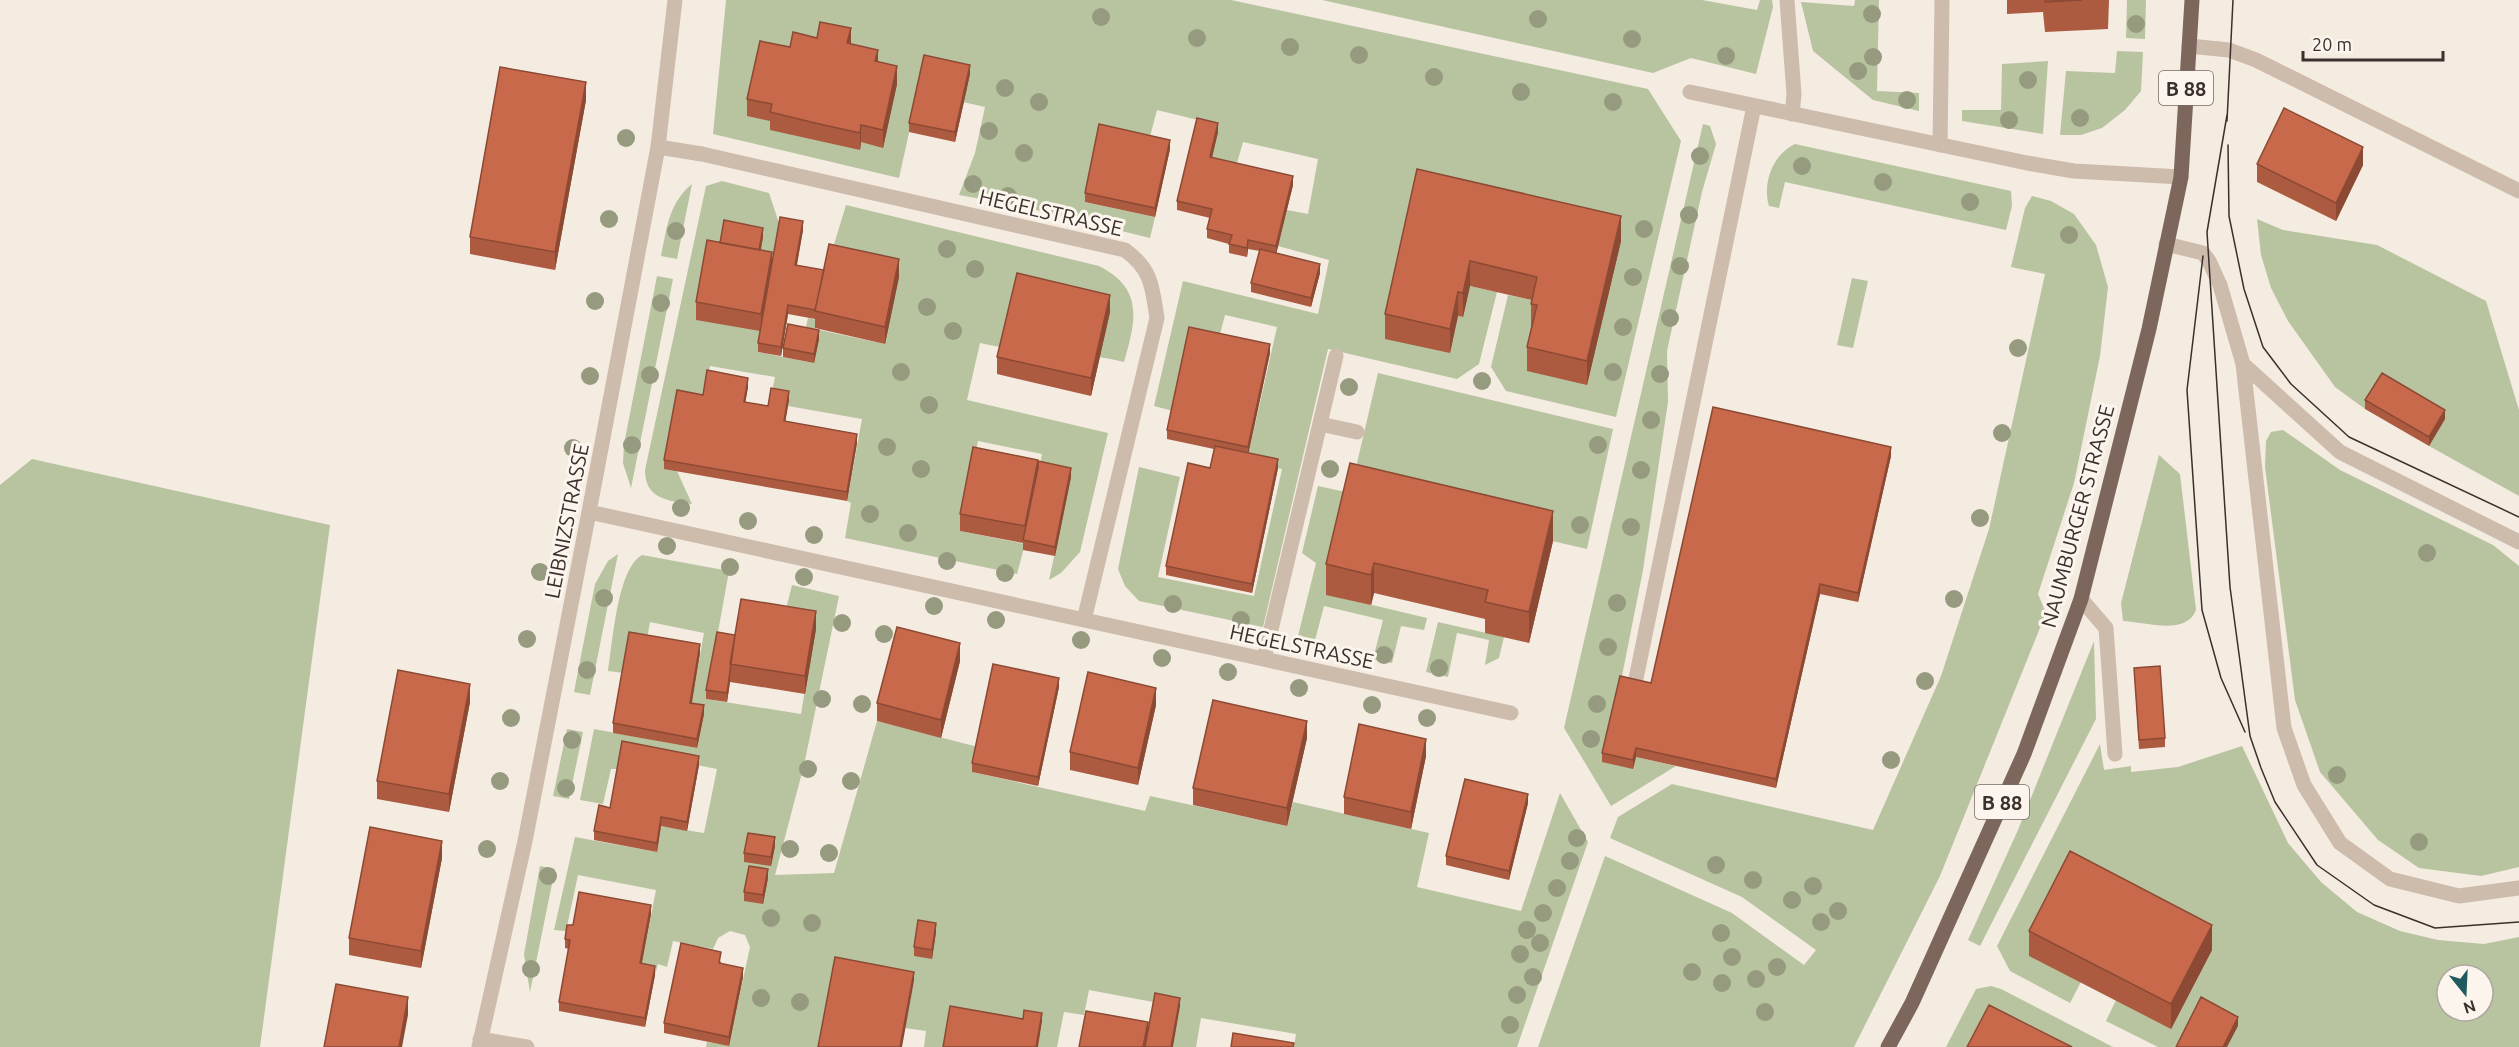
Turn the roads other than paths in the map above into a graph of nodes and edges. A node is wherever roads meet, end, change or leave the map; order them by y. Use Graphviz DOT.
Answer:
graph roads {
  1 [pos="675,0"];
  2 [pos="1787,0"];
  3 [pos="1942,0"];
  4 [pos="2192,0"];
  5 [pos="2189,46"];
  6 [pos="1690,92"];
  7 [pos="1754,106"];
  8 [pos="1792,114"];
  9 [pos="1940,145"];
  10 [pos="658,147"];
  11 [pos="2181,177"];
  12 [pos="2519,191"];
  13 [pos="2166,244"];
  14 [pos="1336,356"];
  15 [pos="2244,364"];
  16 [pos="1320,424"];
  17 [pos="1357,432"];
  18 [pos="589,512"];
  19 [pos="2519,542"];
  20 [pos="2081,599"];
  21 [pos="1084,620"];
  22 [pos="1264,659"];
  23 [pos="1511,713"];
  24 [pos="1628,718"];
  25 [pos="2115,754"];
  26 [pos="2519,888"];
  27 [pos="480,1043"];
  28 [pos="527,1047"];
  29 [pos="1888,1047"];
  1 -- 10 [label="street, LEIBNIZSTRASSE"];
  2 -- 8 [label="street"];
  3 -- 9 [label="street"];
  4 -- 5 [label="main road, NAUMBURGER STRASSE / B 88"];
  5 -- 11 [label="main road, NAUMBURGER STRASSE / B 88"];
  5 -- 12 [label="street"];
  6 -- 7 [label="street"];
  7 -- 8 [label="street"];
  7 -- 24 [label="street"];
  8 -- 9 [label="street"];
  9 -- 11 [label="street"];
  10 -- 18 [label="street, LEIBNIZSTRASSE"];
  10 -- 21 [label="street, HEGELSTRASSE"];
  11 -- 13 [label="main road, NAUMBURGER STRASSE / B 88"];
  13 -- 15 [label="street"];
  13 -- 20 [label="main road, NAUMBURGER STRASSE / B 88"];
  14 -- 16 [label="street"];
  15 -- 19 [label="street"];
  15 -- 26 [label="street"];
  16 -- 17 [label="street"];
  16 -- 22 [label="street"];
  18 -- 21 [label="street, HEGELSTRASSE"];
  18 -- 27 [label="street, LEIBNIZSTRASSE"];
  20 -- 25 [label="street"];
  20 -- 29 [label="main road, NAUMBURGER STRASSE / B 88"];
  21 -- 22 [label="street, HEGELSTRASSE"];
  22 -- 23 [label="street, HEGELSTRASSE"];
  27 -- 28 [label="street"];
}
